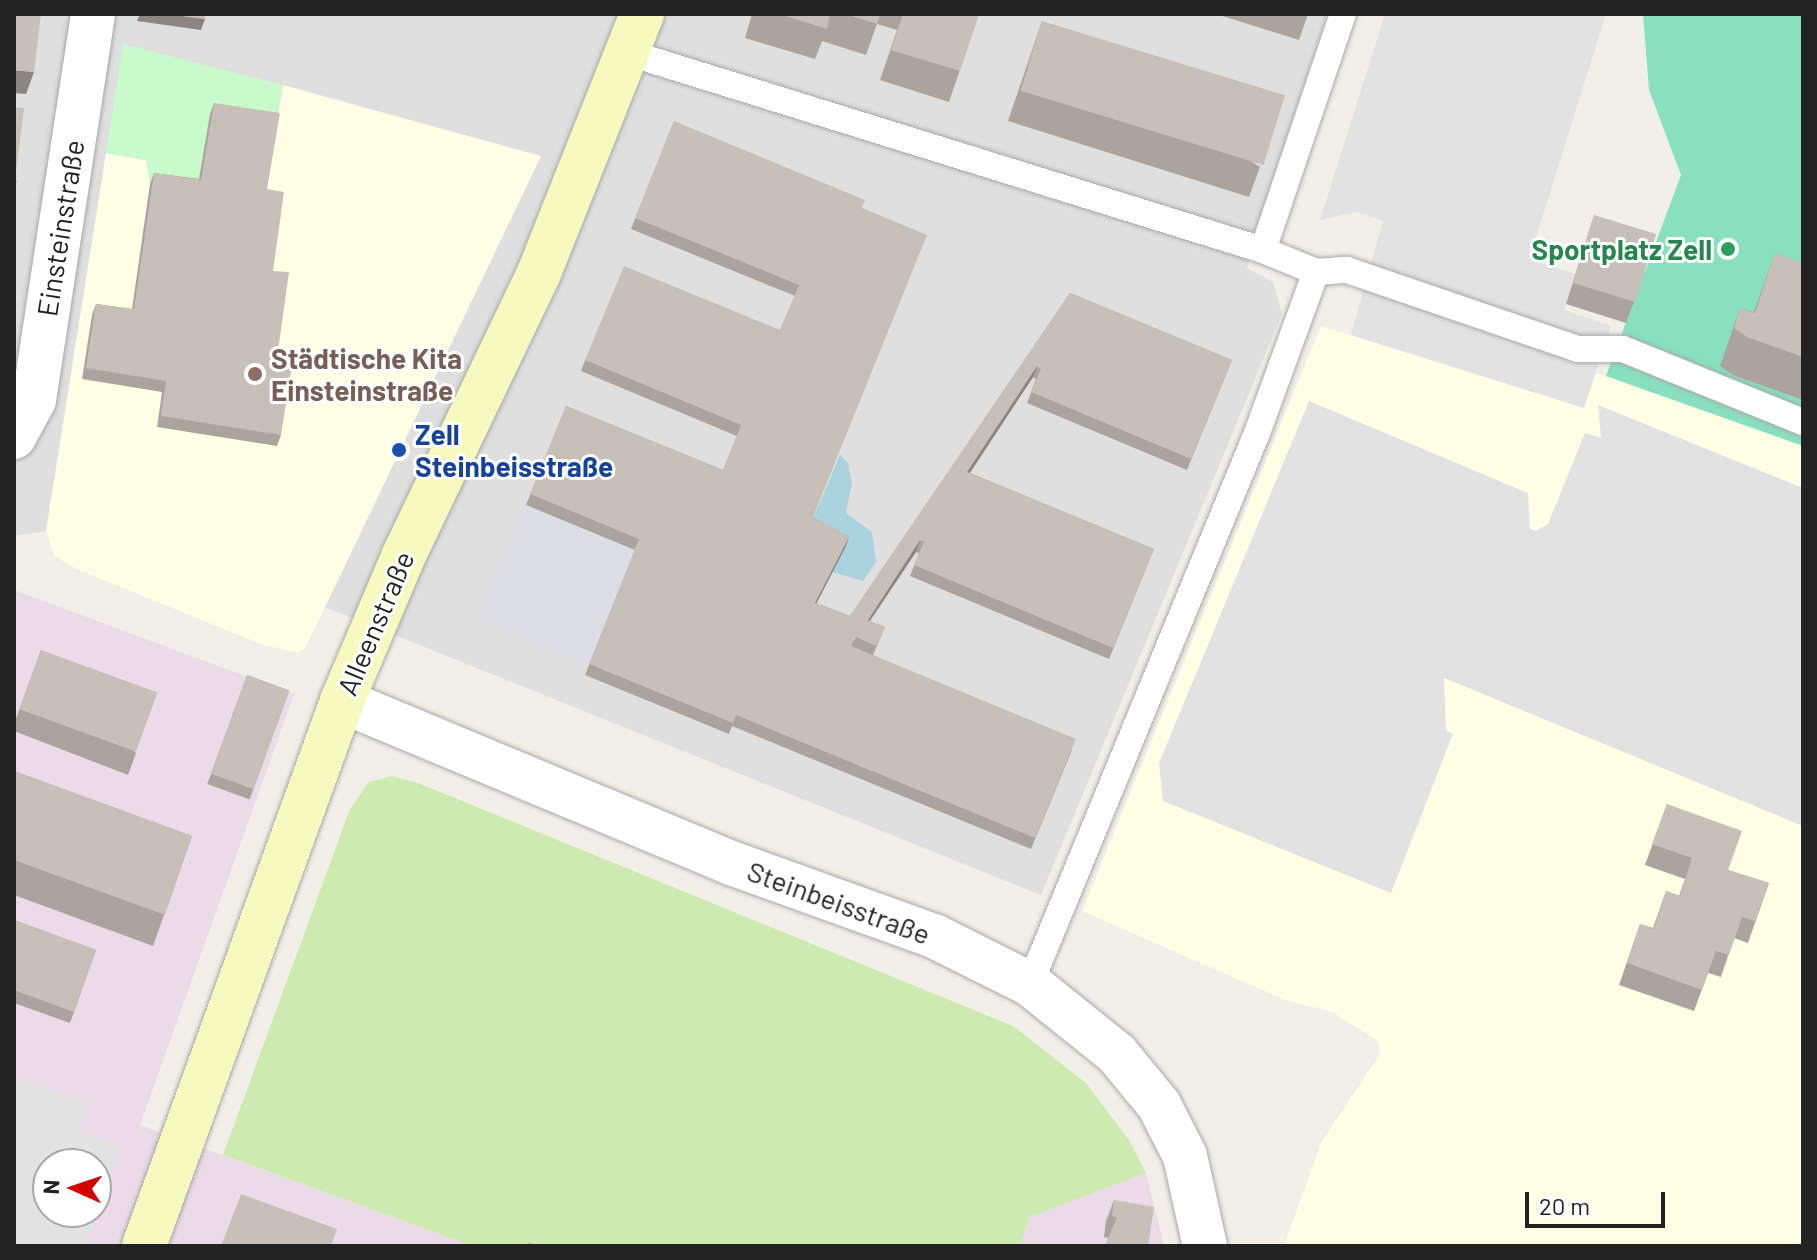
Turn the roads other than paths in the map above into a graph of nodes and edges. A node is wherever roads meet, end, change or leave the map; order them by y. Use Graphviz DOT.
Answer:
graph roads {
  1 [pos="93,14"];
  2 [pos="1343,14"];
  3 [pos="636,33"];
  4 [pos="1263,250"];
  5 [pos="1316,272"];
  6 [pos="1803,422"];
  7 [pos="14,437"];
  8 [pos="342,701"];
  9 [pos="1030,984"];
  10 [pos="144,1246"];
  11 [pos="1205,1246"];
  1 -- 7 [label="street, Einsteinstraße"];
  2 -- 4 [label="lane"];
  3 -- 4 [label="lane"];
  3 -- 8 [label="street, Alleenstraße"];
  4 -- 5 [label="lane"];
  5 -- 6 [label="lane"];
  5 -- 9 [label="lane"];
  8 -- 9 [label="street, Steinbeisstraße"];
  8 -- 10 [label="street, Alleenstraße"];
  9 -- 11 [label="street, Steinbeisstraße"];
}
